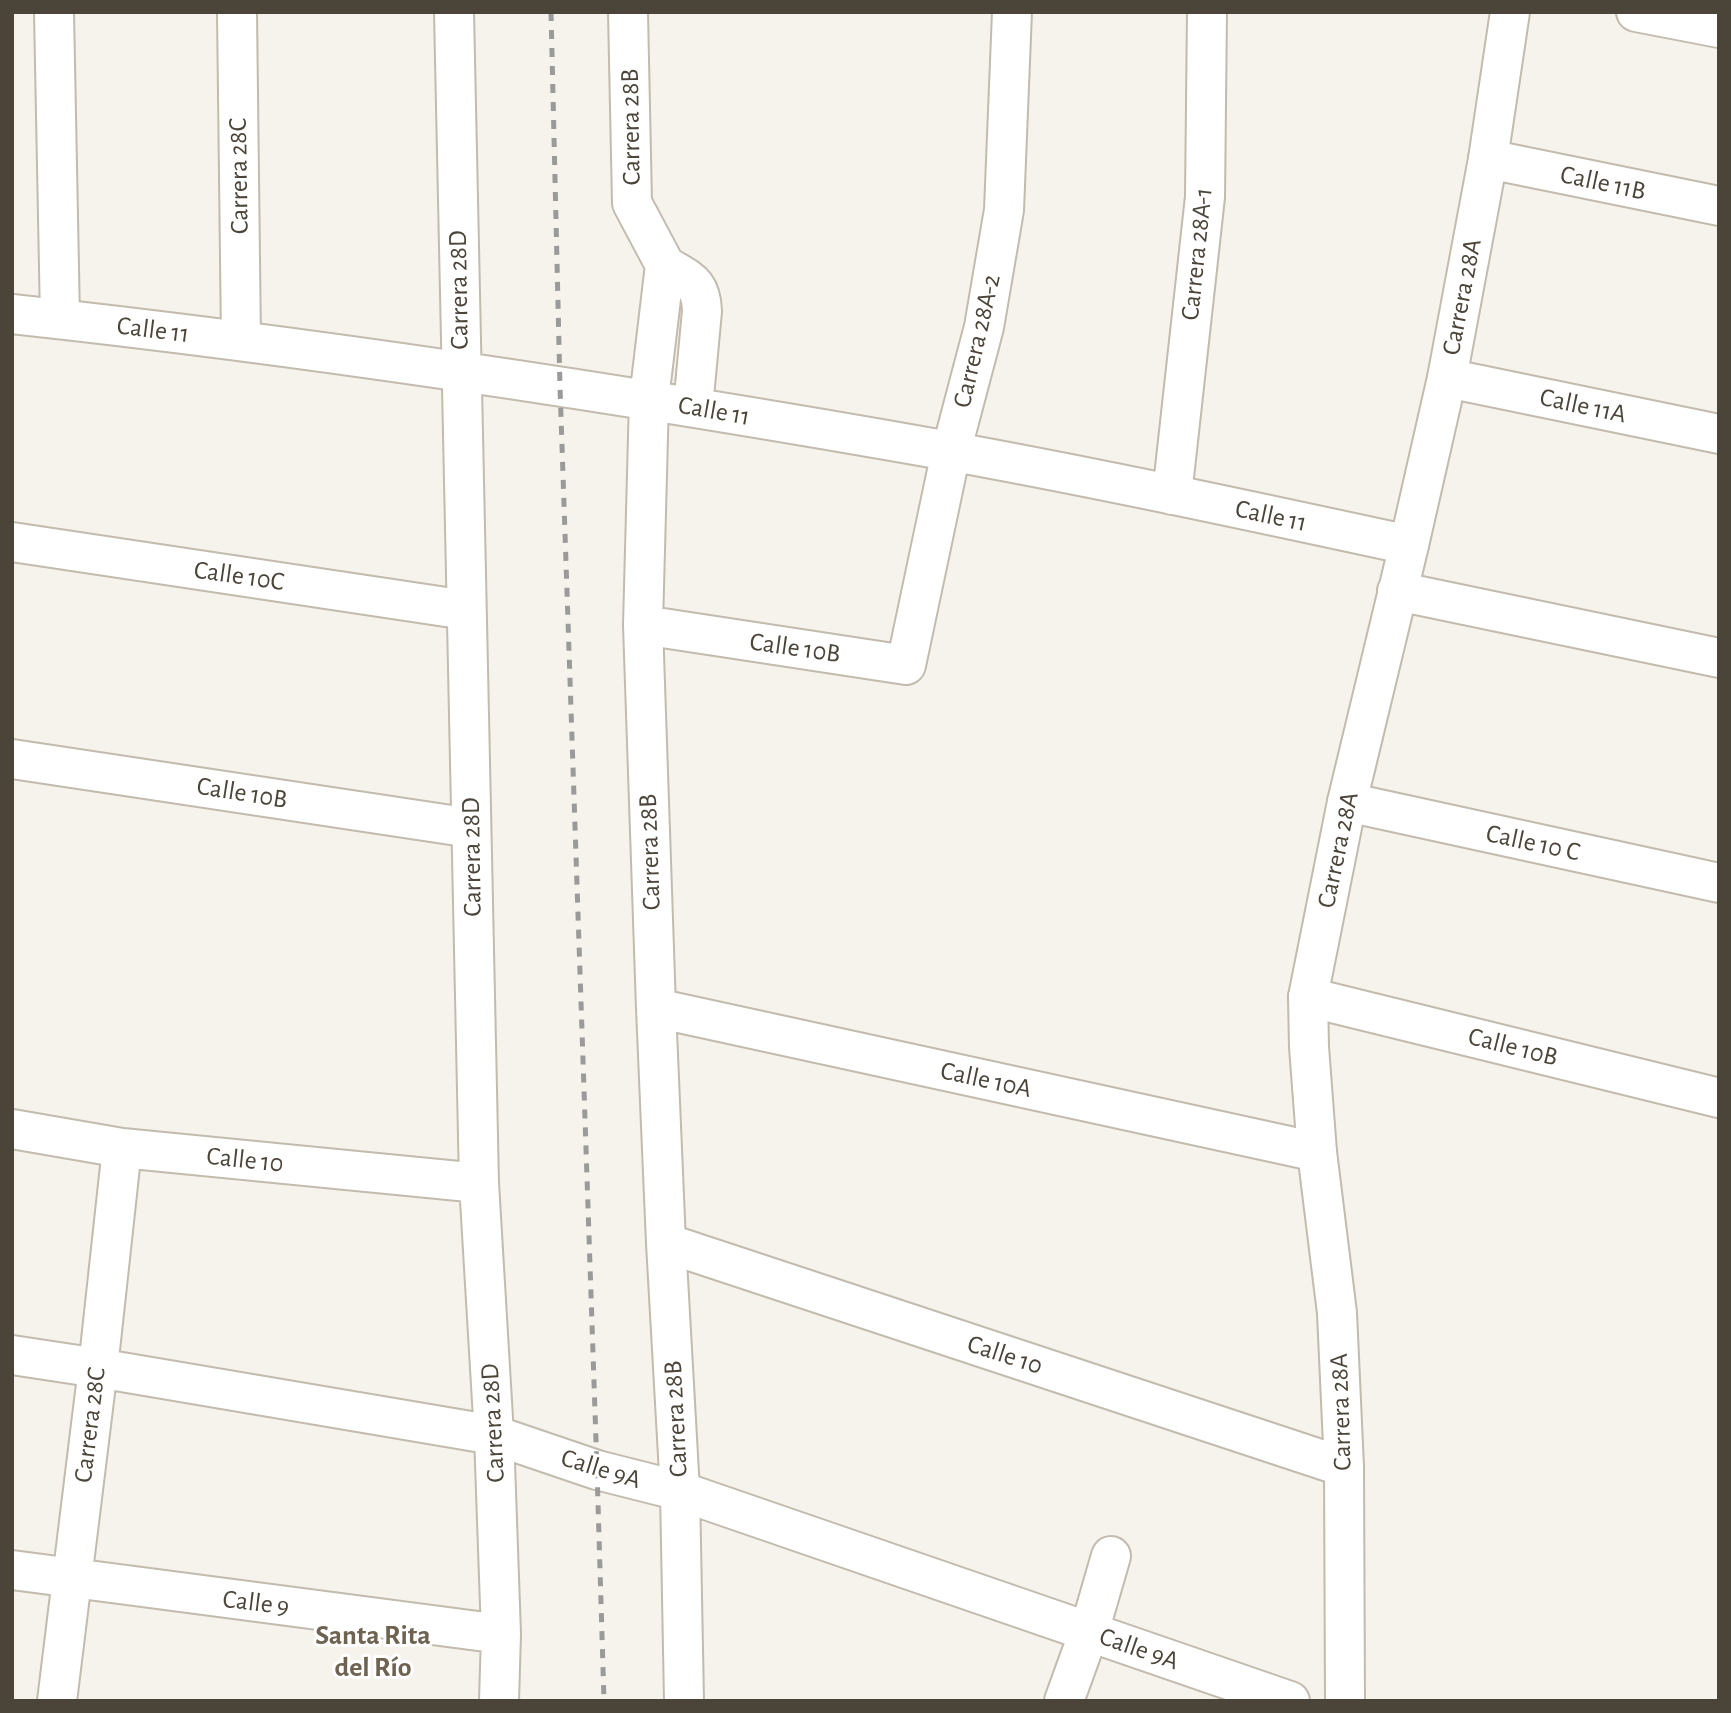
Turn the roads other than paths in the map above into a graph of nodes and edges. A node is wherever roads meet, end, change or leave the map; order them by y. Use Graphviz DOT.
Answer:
graph roads {
  1 [pos="54,12"];
  2 [pos="237,12"];
  3 [pos="454,12"];
  4 [pos="628,12"];
  5 [pos="1012,12"];
  6 [pos="1207,12"];
  7 [pos="1510,12"];
  8 [pos="1636,12"];
  9 [pos="1719,28"];
  10 [pos="1488,159"];
  11 [pos="1719,206"];
  12 [pos="665,265"];
  13 [pos="12,314"];
  14 [pos="60,319"];
  15 [pos="242,340"];
  16 [pos="460,372"];
  17 [pos="1447,378"];
  18 [pos="649,399"];
  19 [pos="693,407"];
  20 [pos="1719,434"];
  21 [pos="951,452"];
  22 [pos="1172,495"];
  23 [pos="12,542"];
  24 [pos="1409,545"];
  25 [pos="1397,591"];
  26 [pos="467,610"];
  27 [pos="643,625"];
  28 [pos="1719,658"];
  29 [pos="906,664"];
  30 [pos="12,759"];
  31 [pos="1347,802"];
  32 [pos="471,828"];
  33 [pos="1719,883"];
  34 [pos="1308,997"];
  35 [pos="656,1009"];
  36 [pos="1719,1098"];
  37 [pos="12,1129"];
  38 [pos="122,1148"];
  39 [pos="1317,1152"];
  40 [pos="479,1183"];
  41 [pos="666,1243"];
  42 [pos="12,1355"];
  43 [pos="98,1368"];
  44 [pos="494,1434"];
  45 [pos="1343,1467"];
  46 [pos="680,1491"];
  47 [pos="1111,1556"];
  48 [pos="12,1570"];
  49 [pos="71,1579"];
  50 [pos="1089,1632"];
  51 [pos="500,1634"];
  52 [pos="57,1701"];
  53 [pos="499,1701"];
  54 [pos="684,1701"];
  55 [pos="1063,1701"];
  56 [pos="1290,1701"];
  57 [pos="1346,1701"];
  1 -- 14 [label="street"];
  2 -- 15 [label="street, Carrera 28C"];
  3 -- 16 [label="street, Carrera 28D"];
  4 -- 12 [label="street, Carrera 28B"];
  5 -- 21 [label="street, Carrera 28A-2"];
  6 -- 22 [label="street, Carrera 28A-1"];
  7 -- 10 [label="street, Carrera 28A"];
  8 -- 9 [label="street"];
  10 -- 11 [label="street, Calle 11B"];
  10 -- 17 [label="street, Carrera 28A"];
  12 -- 18 [label="street, Carrera 28B"];
  12 -- 19 [label="street"];
  13 -- 14 [label="street, Calle 11"];
  14 -- 15 [label="street, Calle 11"];
  15 -- 16 [label="street, Calle 11"];
  16 -- 18 [label="street, Calle 11"];
  16 -- 26 [label="street, Carrera 28D"];
  17 -- 20 [label="street, Calle 11A"];
  17 -- 24 [label="street, Carrera 28A"];
  18 -- 19 [label="street, Calle 11"];
  18 -- 27 [label="street, Carrera 28B"];
  19 -- 21 [label="street, Calle 11"];
  21 -- 22 [label="street, Calle 11"];
  21 -- 29 [label="street, Carrera 28A-2"];
  22 -- 24 [label="street, Calle 11"];
  23 -- 26 [label="street, Calle 10C"];
  24 -- 25 [label="street, Carrera 28A"];
  25 -- 28 [label="street"];
  25 -- 31 [label="street, Carrera 28A"];
  26 -- 32 [label="street, Carrera 28D"];
  27 -- 29 [label="street, Calle 10B"];
  27 -- 35 [label="street, Carrera 28B"];
  30 -- 32 [label="street, Calle 10B"];
  31 -- 33 [label="street, Calle 10 C"];
  31 -- 34 [label="street, Carrera 28A"];
  32 -- 40 [label="street, Carrera 28D"];
  34 -- 36 [label="street, Calle 10B"];
  34 -- 39 [label="street, Carrera 28A"];
  35 -- 39 [label="street, Calle 10A"];
  35 -- 41 [label="street, Carrera 28B"];
  37 -- 38 [label="street, Calle 10"];
  38 -- 40 [label="street, Calle 10"];
  38 -- 43 [label="street, Carrera 28C"];
  39 -- 45 [label="street, Carrera 28A"];
  40 -- 44 [label="street, Carrera 28D"];
  41 -- 45 [label="street, Calle 10"];
  41 -- 46 [label="street, Carrera 28B"];
  42 -- 43 [label="street, Calle 9A"];
  43 -- 44 [label="street, Calle 9A"];
  43 -- 49 [label="street, Carrera 28C"];
  44 -- 46 [label="street, Calle 9A"];
  44 -- 51 [label="street, Carrera 28D"];
  45 -- 57 [label="street, Carrera 28A"];
  46 -- 50 [label="street, Calle 9A"];
  46 -- 54 [label="street, Carrera 28B"];
  47 -- 50 [label="street"];
  48 -- 49 [label="street, Calle 9"];
  49 -- 51 [label="street, Calle 9"];
  49 -- 52 [label="street, Carrera 28C"];
  50 -- 55 [label="street"];
  50 -- 56 [label="street, Calle 9A"];
  51 -- 53 [label="street, Carrera 28D"];
}
